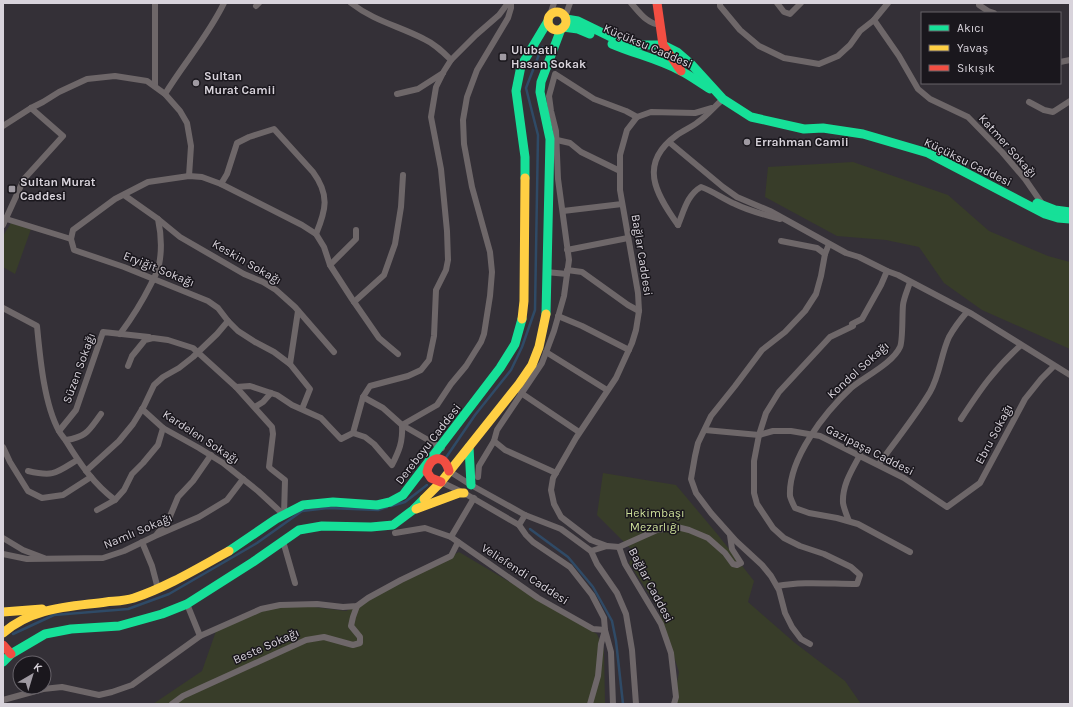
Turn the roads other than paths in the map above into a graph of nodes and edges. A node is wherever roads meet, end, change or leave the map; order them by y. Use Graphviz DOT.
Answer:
graph roads {
  1 [pos="155,3"];
  2 [pos="224,3"];
  3 [pos="351,3"];
  4 [pos="509,3"];
  5 [pos="554,3"];
  6 [pos="570,3"];
  7 [pos="631,3"];
  8 [pos="656,3"];
  9 [pos="720,3"];
  10 [pos="777,3"];
  11 [pos="801,3"];
  12 [pos="888,3"];
  13 [pos="979,3"];
  14 [pos="991,12"];
  15 [pos="548,20"];
  16 [pos="874,20"];
  17 [pos="564,23"];
  18 [pos="661,26"];
  19 [pos="647,45"];
  20 [pos="663,45"];
  21 [pos="677,52"];
  22 [pos="646,56"];
  23 [pos="452,60"];
  24 [pos="681,71"];
  25 [pos="443,73"];
  26 [pos="155,86"];
  27 [pos="165,94"];
  28 [pos="398,94"];
  29 [pos="722,97"];
  30 [pos="1070,101"];
  31 [pos="1029,102"];
  32 [pos="31,108"];
  33 [pos="712,108"];
  34 [pos="637,118"];
  35 [pos="781,124"];
  36 [pos="3,126"];
  37 [pos="557,140"];
  38 [pos="669,142"];
  39 [pos="620,171"];
  40 [pos="402,175"];
  41 [pos="189,176"];
  42 [pos="221,184"];
  43 [pos="124,195"];
  44 [pos="622,204"];
  45 [pos="1044,206"];
  46 [pos="563,211"];
  47 [pos="1070,212"];
  48 [pos="158,219"];
  49 [pos="1070,219"];
  50 [pos="4,220"];
  51 [pos="792,222"];
  52 [pos="356,230"];
  53 [pos="316,234"];
  54 [pos="628,238"];
  55 [pos="71,239"];
  56 [pos="781,241"];
  57 [pos="829,244"];
  58 [pos="568,250"];
  59 [pos="825,254"];
  60 [pos="330,264"];
  61 [pos="887,271"];
  62 [pos="546,272"];
  63 [pos="567,272"];
  64 [pos="154,279"];
  65 [pos="910,282"];
  66 [pos="354,302"];
  67 [pos="3,308"];
  68 [pos="298,310"];
  69 [pos="639,311"];
  70 [pos="967,312"];
  71 [pos="558,316"];
  72 [pos="228,321"];
  73 [pos="120,334"];
  74 [pos="153,338"];
  75 [pos="1022,345"];
  76 [pos="629,350"];
  77 [pos="197,352"];
  78 [pos="334,352"];
  79 [pos="546,352"];
  80 [pos="398,354"];
  81 [pos="290,364"];
  82 [pos="128,366"];
  83 [pos="1054,366"];
  84 [pos="1070,375"];
  85 [pos="236,387"];
  86 [pos="607,390"];
  87 [pos="271,393"];
  88 [pos="522,393"];
  89 [pos="363,398"];
  90 [pos="255,408"];
  91 [pos="142,409"];
  92 [pos="302,409"];
  93 [pos="101,414"];
  94 [pos="961,419"];
  95 [pos="402,425"];
  96 [pos="163,428"];
  97 [pos="705,430"];
  98 [pos="59,431"];
  99 [pos="579,432"];
  100 [pos="353,433"];
  101 [pos="759,435"];
  102 [pos="812,435"];
  103 [pos="66,440"];
  104 [pos="494,441"];
  105 [pos="3,447"];
  106 [pos="468,447"];
  107 [pos="442,448"];
  108 [pos="211,455"];
  109 [pos="860,455"];
  110 [pos="77,460"];
  111 [pos="429,464"];
  112 [pos="878,464"];
  113 [pos="28,471"];
  114 [pos="86,471"];
  115 [pos="450,471"];
  116 [pos="556,473"];
  117 [pos="92,477"];
  118 [pos="478,477"];
  119 [pos="243,480"];
  120 [pos="440,482"];
  121 [pos="471,485"];
  122 [pos="464,493"];
  123 [pos="474,498"];
  124 [pos="116,500"];
  125 [pos="947,506"];
  126 [pos="97,510"];
  127 [pos="413,510"];
  128 [pos="284,515"];
  129 [pos="526,515"];
  130 [pos="849,521"];
  131 [pos="519,525"];
  132 [pos="395,533"];
  133 [pos="730,534"];
  134 [pos="157,535"];
  135 [pos="451,537"];
  136 [pos="3,538"];
  137 [pos="283,541"];
  138 [pos="142,542"];
  139 [pos="458,542"];
  140 [pos="607,546"];
  141 [pos="619,547"];
  142 [pos="591,551"];
  143 [pos="910,552"];
  144 [pos="3,554"];
  145 [pos="49,560"];
  146 [pos="295,583"];
  147 [pos="777,586"];
  148 [pos="158,589"];
  149 [pos="187,604"];
  150 [pos="357,606"];
  151 [pos="49,609"];
  152 [pos="3,612"];
  153 [pos="605,630"];
  154 [pos="3,633"];
  155 [pos="200,636"];
  156 [pos="810,644"];
  157 [pos="3,645"];
  158 [pos="11,654"];
  159 [pos="3,662"];
  160 [pos="3,700"];
  161 [pos="172,704"];
  162 [pos="590,704"];
  163 [pos="613,704"];
  164 [pos="636,704"];
  165 [pos="674,704"];
  1 -- 26 [label="street"];
  2 -- 27 [label="street"];
  3 -- 23 [label="street"];
  4 -- 23 [label="street"];
  4 -- 95 [label="street"];
  5 -- 15 [label="street"];
  6 -- 17 [label="street"];
  7 -- 18 [label="street"];
  8 -- 18 [label="main road"];
  9 -- 16 [label="street"];
  10 -- 11 [label="street"];
  12 -- 16 [label="street"];
  13 -- 14 [label="street"];
  15 -- 17 [label="main road"];
  15 -- 17 [label="main road"];
  15 -- 107 [label="main road, Dereboyu Caddesi"];
  16 -- 45 [label="street, Katmer Sokağı"];
  17 -- 19 [label="main road, Küçüksu Caddesi"];
  17 -- 22 [label="main road, Küçüksu Caddesi"];
  17 -- 62 [label="main road"];
  18 -- 19 [label="main road"];
  18 -- 20 [label="main road"];
  18 -- 21 [label="main road"];
  19 -- 20 [label="main road, Küçüksu Caddesi"];
  20 -- 21 [label="main road, Küçüksu Caddesi"];
  20 -- 22 [label="main road"];
  20 -- 24 [label="main road"];
  21 -- 29 [label="main road, Küçüksu Caddesi"];
  22 -- 24 [label="main road, Küçüksu Caddesi"];
  23 -- 25 [label="street"];
  24 -- 29 [label="main road, Küçüksu Caddesi"];
  25 -- 28 [label="street"];
  25 -- 89 [label="street"];
  26 -- 27 [label="street"];
  26 -- 32 [label="street"];
  27 -- 41 [label="street"];
  29 -- 33 [label="street"];
  29 -- 35 [label="main road, Küçüksu Caddesi"];
  30 -- 31 [label="street"];
  32 -- 36 [label="street"];
  32 -- 50 [label="street"];
  33 -- 34 [label="street"];
  33 -- 38 [label="street"];
  34 -- 37 [label="street"];
  34 -- 39 [label="street, Bağlar Caddesi"];
  35 -- 45 [label="main road, Küçüksu Caddesi"];
  35 -- 49 [label="main road, Küçüksu Caddesi"];
  37 -- 39 [label="street"];
  37 -- 46 [label="street"];
  38 -- 51 [label="street"];
  38 -- 51 [label="street"];
  39 -- 44 [label="street, Bağlar Caddesi"];
  40 -- 66 [label="street"];
  41 -- 42 [label="street"];
  41 -- 43 [label="street"];
  42 -- 53 [label="street"];
  42 -- 53 [label="street"];
  43 -- 48 [label="street, Keskin Sokağı"];
  43 -- 55 [label="street"];
  44 -- 46 [label="street"];
  44 -- 54 [label="street, Bağlar Caddesi"];
  45 -- 47 [label="main road, Küçüksu Caddesi"];
  46 -- 58 [label="street"];
  48 -- 64 [label="street"];
  48 -- 68 [label="street, Keskin Sokağı"];
  50 -- 55 [label="street"];
  51 -- 57 [label="street"];
  52 -- 60 [label="street"];
  53 -- 60 [label="street"];
  54 -- 58 [label="street"];
  54 -- 69 [label="street, Bağlar Caddesi"];
  55 -- 64 [label="street, Eryiğit Sokağı"];
  56 -- 59 [label="street"];
  57 -- 59 [label="street"];
  57 -- 61 [label="street"];
  58 -- 63 [label="street"];
  59 -- 97 [label="street"];
  60 -- 66 [label="street"];
  61 -- 65 [label="street"];
  61 -- 101 [label="street"];
  62 -- 63 [label="street"];
  62 -- 106 [label="main road"];
  63 -- 69 [label="street"];
  63 -- 71 [label="street"];
  64 -- 72 [label="street, Eryiğit Sokağı"];
  64 -- 73 [label="street"];
  65 -- 70 [label="street"];
  65 -- 102 [label="street, Kondol Sokağı"];
  66 -- 80 [label="street"];
  67 -- 98 [label="street"];
  68 -- 78 [label="street, Keskin Sokağı"];
  68 -- 81 [label="street"];
  69 -- 76 [label="street, Bağlar Caddesi"];
  70 -- 75 [label="street"];
  70 -- 112 [label="street"];
  71 -- 76 [label="street"];
  71 -- 79 [label="street"];
  72 -- 77 [label="street"];
  72 -- 81 [label="street, Eryiğit Sokağı"];
  73 -- 74 [label="street, Süzen Sokağı"];
  73 -- 98 [label="street, Süzen Sokağı"];
  74 -- 77 [label="street, Süzen Sokağı"];
  74 -- 82 [label="street"];
  75 -- 83 [label="street"];
  75 -- 94 [label="street"];
  76 -- 86 [label="street, Bağlar Caddesi"];
  77 -- 85 [label="street, Süzen Sokağı"];
  77 -- 91 [label="street"];
  79 -- 86 [label="street"];
  79 -- 88 [label="street"];
  81 -- 92 [label="street, Eryiğit Sokağı"];
  83 -- 84 [label="street"];
  83 -- 125 [label="street, Ebru Sokağı"];
  85 -- 87 [label="street"];
  85 -- 90 [label="street, Süzen Sokağı"];
  86 -- 99 [label="street, Bağlar Caddesi"];
  87 -- 90 [label="street"];
  87 -- 92 [label="street"];
  88 -- 99 [label="street"];
  88 -- 104 [label="street"];
  89 -- 95 [label="street"];
  89 -- 100 [label="street"];
  90 -- 128 [label="street, Süzen Sokağı"];
  91 -- 96 [label="street, Kardelen Sokağı"];
  91 -- 114 [label="street"];
  92 -- 100 [label="street"];
  93 -- 103 [label="street"];
  95 -- 100 [label="street"];
  95 -- 107 [label="street"];
  96 -- 108 [label="street, Kardelen Sokağı"];
  96 -- 124 [label="street"];
  97 -- 101 [label="street, Gazipaşa Caddesi"];
  97 -- 133 [label="street"];
  98 -- 103 [label="street"];
  99 -- 116 [label="street, Bağlar Caddesi"];
  101 -- 102 [label="street, Gazipaşa Caddesi"];
  101 -- 147 [label="street"];
  102 -- 109 [label="street, Gazipaşa Caddesi"];
  102 -- 130 [label="street, Kondol Sokağı"];
  103 -- 110 [label="street"];
  104 -- 116 [label="street"];
  104 -- 118 [label="street"];
  105 -- 117 [label="street"];
  106 -- 115 [label="main road"];
  106 -- 121 [label="main road"];
  107 -- 111 [label="main road, Dereboyu Caddesi"];
  108 -- 119 [label="street, Kardelen Sokağı"];
  108 -- 134 [label="street"];
  109 -- 112 [label="street, Gazipaşa Caddesi"];
  109 -- 130 [label="street"];
  110 -- 113 [label="street"];
  110 -- 114 [label="street"];
  111 -- 115 [label="main road"];
  111 -- 120 [label="main road"];
  111 -- 128 [label="main road, Dereboyu Caddesi"];
  112 -- 125 [label="street, Gazipaşa Caddesi"];
  114 -- 117 [label="street"];
  115 -- 120 [label="main road"];
  115 -- 121 [label="street"];
  116 -- 140 [label="street, Bağlar Caddesi"];
  117 -- 124 [label="street"];
  119 -- 128 [label="street, Kardelen Sokağı"];
  119 -- 134 [label="street, Namlı Sokağı"];
  120 -- 122 [label="street"];
  120 -- 127 [label="main road"];
  121 -- 129 [label="street"];
  122 -- 123 [label="street"];
  122 -- 127 [label="main road"];
  123 -- 131 [label="street"];
  123 -- 135 [label="street"];
  124 -- 126 [label="street"];
  127 -- 137 [label="main road"];
  128 -- 148 [label="main road, Dereboyu Caddesi"];
  129 -- 131 [label="street"];
  129 -- 142 [label="street"];
  130 -- 143 [label="street, Kondol Sokağı"];
  131 -- 153 [label="street"];
  132 -- 135 [label="street, Veliefendi Caddesi"];
  133 -- 141 [label="street"];
  133 -- 147 [label="street"];
  134 -- 138 [label="street, Namlı Sokağı"];
  135 -- 139 [label="street, Veliefendi Caddesi"];
  136 -- 145 [label="street"];
  137 -- 146 [label="street"];
  137 -- 149 [label="main road"];
  138 -- 145 [label="street, Namlı Sokağı"];
  138 -- 148 [label="street"];
  139 -- 150 [label="street"];
  139 -- 153 [label="street, Veliefendi Caddesi"];
  140 -- 141 [label="street"];
  140 -- 142 [label="street"];
  141 -- 165 [label="street, Bağlar Caddesi"];
  142 -- 164 [label="street"];
  144 -- 145 [label="street, Namlı Sokağı"];
  147 -- 156 [label="street"];
  148 -- 151 [label="main road, Dereboyu Caddesi"];
  149 -- 155 [label="street"];
  149 -- 158 [label="main road"];
  150 -- 155 [label="street"];
  150 -- 161 [label="street, Beste Sokağı"];
  151 -- 152 [label="main road"];
  151 -- 154 [label="main road, Dereboyu Caddesi"];
  153 -- 162 [label="street"];
  153 -- 163 [label="street"];
  155 -- 160 [label="street"];
  157 -- 158 [label="main road"];
  158 -- 159 [label="main road"];
}
